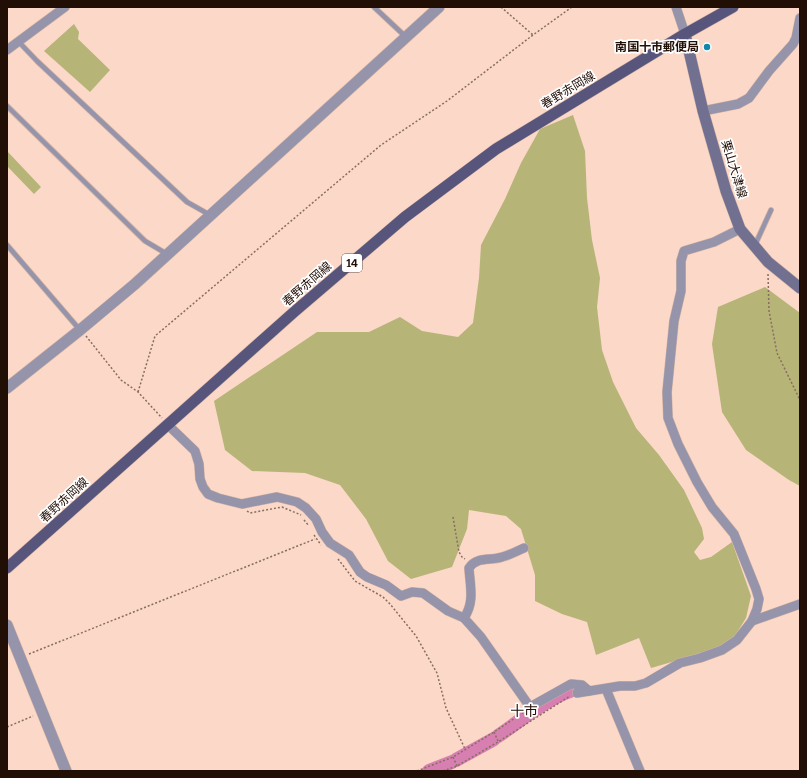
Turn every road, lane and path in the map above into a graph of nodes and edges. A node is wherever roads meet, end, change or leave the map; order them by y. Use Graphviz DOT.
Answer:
graph roads {
  1 [pos="65,7"];
  2 [pos="374,7"];
  3 [pos="439,7"];
  4 [pos="501,7"];
  5 [pos="572,7"];
  6 [pos="676,7"];
  7 [pos="733,7"];
  8 [pos="800,18"];
  9 [pos="685,34"];
  10 [pos="533,35"];
  11 [pos="406,37"];
  12 [pos="18,41"];
  13 [pos="7,50"];
  14 [pos="7,106"];
  15 [pos="704,111"];
  16 [pos="771,210"];
  17 [pos="210,215"];
  18 [pos="740,229"];
  19 [pos="7,245"];
  20 [pos="754,247"];
  21 [pos="166,254"];
  22 [pos="768,262"];
  23 [pos="800,288"];
  24 [pos="80,330"];
  25 [pos="7,388"];
  26 [pos="138,392"];
  27 [pos="800,400"];
  28 [pos="168,425"];
  29 [pos="242,504"];
  30 [pos="453,517"];
  31 [pos="311,529"];
  32 [pos="313,534"];
  33 [pos="315,539"];
  34 [pos="324,547"];
  35 [pos="524,548"];
  36 [pos="334,556"];
  37 [pos="472,564"];
  38 [pos="7,568"];
  39 [pos="800,604"];
  40 [pos="464,618"];
  41 [pos="752,622"];
  42 [pos="7,625"];
  43 [pos="20,657"];
  44 [pos="606,689"];
  45 [pos="589,691"];
  46 [pos="577,693"];
  47 [pos="530,707"];
  48 [pos="42,712"];
  49 [pos="7,727"];
  50 [pos="494,732"];
  51 [pos="498,742"];
  52 [pos="465,749"];
  53 [pos="452,757"];
  54 [pos="457,766"];
  55 [pos="66,771"];
  56 [pos="417,771"];
  57 [pos="443,771"];
  58 [pos="640,771"];
  1 -- 12 [label="street"];
  2 -- 11 [label="lane"];
  3 -- 11 [label="street"];
  4 -- 10 [label="path"];
  5 -- 10 [label="path"];
  6 -- 9 [label="street"];
  7 -- 9 [label="main road, 春野赤岡線 / 14"];
  8 -- 15 [label="street"];
  9 -- 15 [label="main road, 栗山大津線"];
  9 -- 28 [label="main road, 春野赤岡線 / 14"];
  10 -- 26 [label="path"];
  11 -- 17 [label="street"];
  12 -- 13 [label="street"];
  12 -- 17 [label="lane"];
  14 -- 21 [label="lane"];
  15 -- 18 [label="main road, 栗山大津線"];
  16 -- 20 [label="lane"];
  17 -- 21 [label="street"];
  18 -- 20 [label="main road, 栗山大津線"];
  18 -- 41 [label="street"];
  19 -- 24 [label="lane"];
  20 -- 22 [label="main road, 栗山大津線"];
  21 -- 24 [label="street"];
  22 -- 23 [label="main road, 栗山大津線"];
  22 -- 27 [label="path"];
  24 -- 25 [label="street"];
  24 -- 26 [label="path"];
  26 -- 28 [label="path"];
  28 -- 29 [label="street"];
  28 -- 38 [label="main road, 春野赤岡線 / 14"];
  29 -- 31 [label="path"];
  29 -- 40 [label="street"];
  30 -- 37 [label="path"];
  32 -- 33 [label="path"];
  33 -- 34 [label="path"];
  33 -- 43 [label="path"];
  35 -- 37 [label="street"];
  36 -- 52 [label="path"];
  37 -- 40 [label="street"];
  39 -- 41 [label="street"];
  40 -- 47 [label="street"];
  41 -- 44 [label="street"];
  42 -- 43 [label="street"];
  43 -- 48 [label="street"];
  44 -- 45 [label="street"];
  44 -- 58 [label="street"];
  45 -- 46 [label="street"];
  45 -- 47 [label="street"];
  46 -- 51 [label="path"];
  47 -- 50 [label="path"];
  48 -- 49 [label="path"];
  48 -- 55 [label="street"];
  50 -- 51 [label="path"];
  50 -- 52 [label="path"];
  51 -- 54 [label="path"];
  52 -- 53 [label="path"];
  53 -- 54 [label="path"];
  53 -- 56 [label="path"];
  54 -- 57 [label="path"];
}
